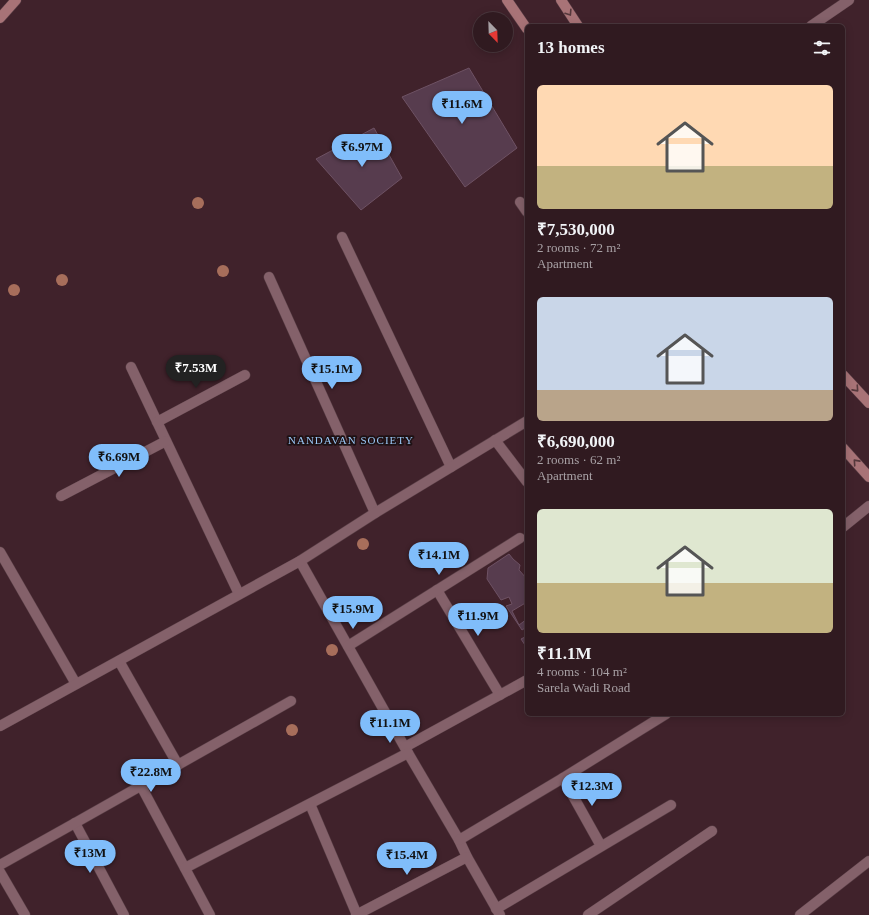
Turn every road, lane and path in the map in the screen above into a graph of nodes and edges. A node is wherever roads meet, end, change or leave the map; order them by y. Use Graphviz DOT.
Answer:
graph roads {
  1 [pos="16,0"];
  2 [pos="507,0"];
  3 [pos="561,0"];
  4 [pos="850,0"];
  5 [pos="0,18"];
  6 [pos="577,24"];
  7 [pos="814,24"];
  8 [pos="525,26"];
  9 [pos="520,202"];
  10 [pos="525,209"];
  11 [pos="342,237"];
  12 [pos="269,277"];
  13 [pos="131,367"];
  14 [pos="245,375"];
  15 [pos="845,377"];
  16 [pos="869,404"];
  17 [pos="157,422"];
  18 [pos="525,422"];
  19 [pos="166,440"];
  20 [pos="495,440"];
  21 [pos="845,450"];
  22 [pos="451,467"];
  23 [pos="869,477"];
  24 [pos="525,479"];
  25 [pos="61,496"];
  26 [pos="869,506"];
  27 [pos="375,513"];
  28 [pos="845,525"];
  29 [pos="520,538"];
  30 [pos="0,552"];
  31 [pos="300,561"];
  32 [pos="437,590"];
  33 [pos="239,594"];
  34 [pos="348,646"];
  35 [pos="119,661"];
  36 [pos="525,681"];
  37 [pos="76,684"];
  38 [pos="500,695"];
  39 [pos="291,701"];
  40 [pos="663,716"];
  41 [pos="0,726"];
  42 [pos="406,750"];
  43 [pos="178,766"];
  44 [pos="563,778"];
  45 [pos="141,786"];
  46 [pos="310,804"];
  47 [pos="671,805"];
  48 [pos="75,824"];
  49 [pos="712,831"];
  50 [pos="459,840"];
  51 [pos="601,846"];
  52 [pos="467,857"];
  53 [pos="869,861"];
  54 [pos="0,865"];
  55 [pos="185,868"];
  56 [pos="0,872"];
  57 [pos="498,912"];
  58 [pos="25,915"];
  59 [pos="124,915"];
  60 [pos="210,915"];
  61 [pos="357,915"];
  62 [pos="588,915"];
  63 [pos="800,915"];
  1 -- 5 [label="street"];
  2 -- 8 [label="street"];
  3 -- 6 [label="street, one-way"];
  4 -- 7 [label="street"];
  9 -- 10 [label="street"];
  11 -- 22 [label="street"];
  12 -- 27 [label="street"];
  13 -- 17 [label="street"];
  14 -- 17 [label="street"];
  15 -- 16 [label="street, one-way"];
  17 -- 19 [label="street"];
  18 -- 20 [label="street"];
  19 -- 25 [label="street"];
  19 -- 33 [label="street"];
  20 -- 22 [label="street"];
  20 -- 24 [label="street"];
  23 -- 21 [label="street, one-way"];
  22 -- 27 [label="street"];
  26 -- 28 [label="street"];
  27 -- 31 [label="street"];
  29 -- 32 [label="street"];
  30 -- 37 [label="street"];
  31 -- 33 [label="street"];
  31 -- 34 [label="street"];
  32 -- 34 [label="street"];
  32 -- 38 [label="street"];
  33 -- 35 [label="street"];
  34 -- 42 [label="street"];
  35 -- 37 [label="street"];
  35 -- 43 [label="street"];
  36 -- 38 [label="street"];
  37 -- 41 [label="street"];
  38 -- 42 [label="street"];
  39 -- 43 [label="street"];
  40 -- 44 [label="street"];
  42 -- 46 [label="street"];
  42 -- 50 [label="street"];
  43 -- 45 [label="street"];
  44 -- 50 [label="street"];
  44 -- 51 [label="street"];
  45 -- 48 [label="street"];
  45 -- 55 [label="street"];
  46 -- 55 [label="street"];
  46 -- 61 [label="street"];
  47 -- 51 [label="street"];
  48 -- 54 [label="street"];
  48 -- 59 [label="street"];
  49 -- 62 [label="street"];
  50 -- 52 [label="street"];
  51 -- 57 [label="street"];
  52 -- 57 [label="street"];
  52 -- 61 [label="street"];
  53 -- 63 [label="street"];
  55 -- 60 [label="street"];
  56 -- 58 [label="street"];
}
